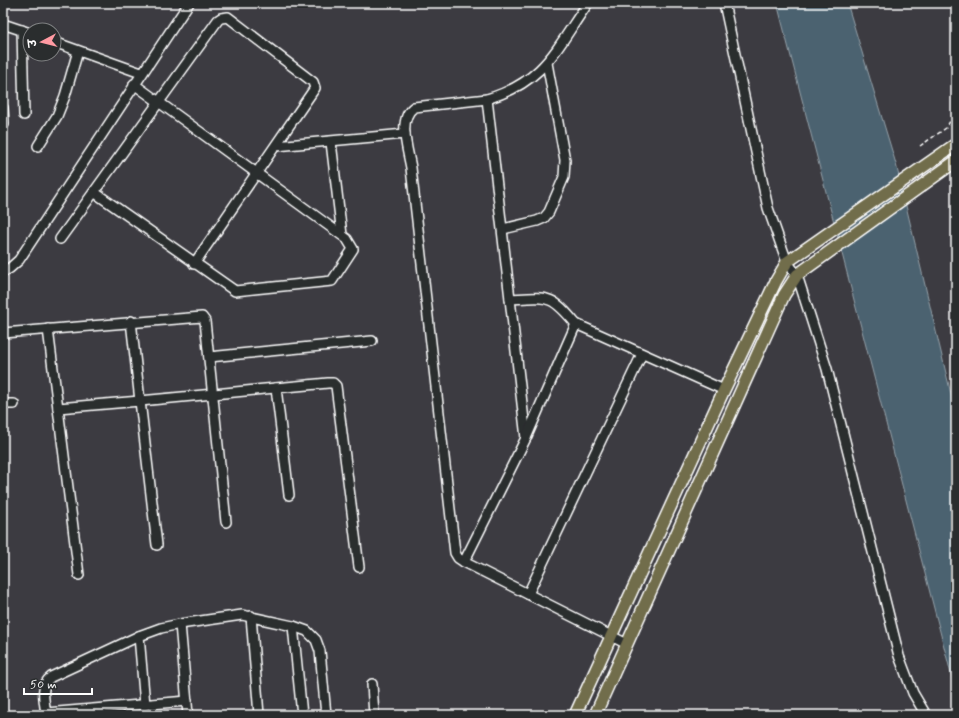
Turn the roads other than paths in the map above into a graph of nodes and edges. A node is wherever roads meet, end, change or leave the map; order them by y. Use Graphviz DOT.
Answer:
graph roads {
  1 [pos="189,3"];
  2 [pos="588,3"];
  3 [pos="724,3"];
  4 [pos="3,24"];
  5 [pos="22,31"];
  6 [pos="62,45"];
  7 [pos="78,51"];
  8 [pos="25,62"];
  9 [pos="547,63"];
  10 [pos="141,74"];
  11 [pos="134,84"];
  12 [pos="487,99"];
  13 [pos="160,103"];
  14 [pos="3,108"];
  15 [pos="24,115"];
  16 [pos="4,124"];
  17 [pos="405,134"];
  18 [pos="331,142"];
  19 [pos="956,144"];
  20 [pos="38,146"];
  21 [pos="276,146"];
  22 [pos="956,161"];
  23 [pos="257,174"];
  24 [pos="94,192"];
  25 [pos="503,229"];
  26 [pos="342,235"];
  27 [pos="60,239"];
  28 [pos="787,262"];
  29 [pos="194,264"];
  30 [pos="3,272"];
  31 [pos="797,275"];
  32 [pos="510,299"];
  33 [pos="131,321"];
  34 [pos="576,324"];
  35 [pos="48,329"];
  36 [pos="3,333"];
  37 [pos="372,341"];
  38 [pos="642,354"];
  39 [pos="209,357"];
  40 [pos="276,388"];
  41 [pos="724,390"];
  42 [pos="213,394"];
  43 [pos="140,402"];
  44 [pos="3,404"];
  45 [pos="14,404"];
  46 [pos="58,408"];
  47 [pos="526,438"];
  48 [pos="289,495"];
  49 [pos="226,522"];
  50 [pos="157,545"];
  51 [pos="464,562"];
  52 [pos="359,567"];
  53 [pos="78,575"];
  54 [pos="528,594"];
  55 [pos="251,616"];
  56 [pos="180,624"];
  57 [pos="293,626"];
  58 [pos="612,635"];
  59 [pos="139,636"];
  60 [pos="627,644"];
  61 [pos="372,684"];
  62 [pos="187,701"];
  63 [pos="145,705"];
  64 [pos="46,714"];
  65 [pos="188,715"];
  66 [pos="260,715"];
  67 [pos="302,715"];
  68 [pos="326,715"];
  69 [pos="374,715"];
  70 [pos="575,715"];
  71 [pos="594,715"];
  72 [pos="926,715"];
  1 -- 10 [label="street"];
  2 -- 9 [label="street"];
  3 -- 28 [label="street"];
  4 -- 5 [label="street"];
  6 -- 7 [label="street"];
  7 -- 10 [label="street"];
  7 -- 20 [label="street"];
  8 -- 15 [label="street"];
  9 -- 12 [label="street"];
  9 -- 25 [label="street"];
  10 -- 11 [label="street"];
  11 -- 13 [label="street"];
  11 -- 30 [label="street"];
  12 -- 17 [label="street"];
  12 -- 25 [label="street"];
  13 -- 21 [label="street"];
  13 -- 23 [label="street"];
  13 -- 24 [label="street"];
  14 -- 16 [label="street"];
  17 -- 18 [label="street"];
  17 -- 51 [label="street"];
  18 -- 21 [label="street"];
  18 -- 26 [label="street"];
  19 -- 28 [label="main road"];
  21 -- 23 [label="street"];
  22 -- 31 [label="main road"];
  23 -- 26 [label="street"];
  23 -- 29 [label="street"];
  24 -- 27 [label="street"];
  24 -- 29 [label="street"];
  25 -- 32 [label="street"];
  26 -- 29 [label="street"];
  28 -- 31 [label="street"];
  28 -- 41 [label="main road"];
  31 -- 60 [label="main road"];
  31 -- 72 [label="street"];
  32 -- 34 [label="street"];
  32 -- 47 [label="street"];
  33 -- 35 [label="street"];
  33 -- 39 [label="street"];
  33 -- 43 [label="street"];
  34 -- 38 [label="street"];
  34 -- 47 [label="street"];
  35 -- 36 [label="street"];
  35 -- 46 [label="street"];
  37 -- 39 [label="street"];
  38 -- 41 [label="street"];
  38 -- 54 [label="street"];
  39 -- 42 [label="street"];
  40 -- 42 [label="street"];
  40 -- 48 [label="street"];
  40 -- 52 [label="street"];
  41 -- 58 [label="main road"];
  42 -- 43 [label="street"];
  42 -- 49 [label="street"];
  43 -- 46 [label="street"];
  43 -- 50 [label="street"];
  44 -- 45 [label="street"];
  46 -- 53 [label="street"];
  47 -- 51 [label="street"];
  51 -- 54 [label="street"];
  54 -- 58 [label="street"];
  55 -- 56 [label="street"];
  55 -- 57 [label="street"];
  55 -- 66 [label="street"];
  56 -- 59 [label="street"];
  56 -- 62 [label="street"];
  57 -- 67 [label="street"];
  57 -- 68 [label="street"];
  58 -- 60 [label="street"];
  58 -- 70 [label="main road"];
  59 -- 63 [label="street"];
  59 -- 64 [label="street"];
  60 -- 71 [label="main road"];
  61 -- 69 [label="street"];
  62 -- 63 [label="street"];
  62 -- 65 [label="street"];
  63 -- 64 [label="street"];
}
